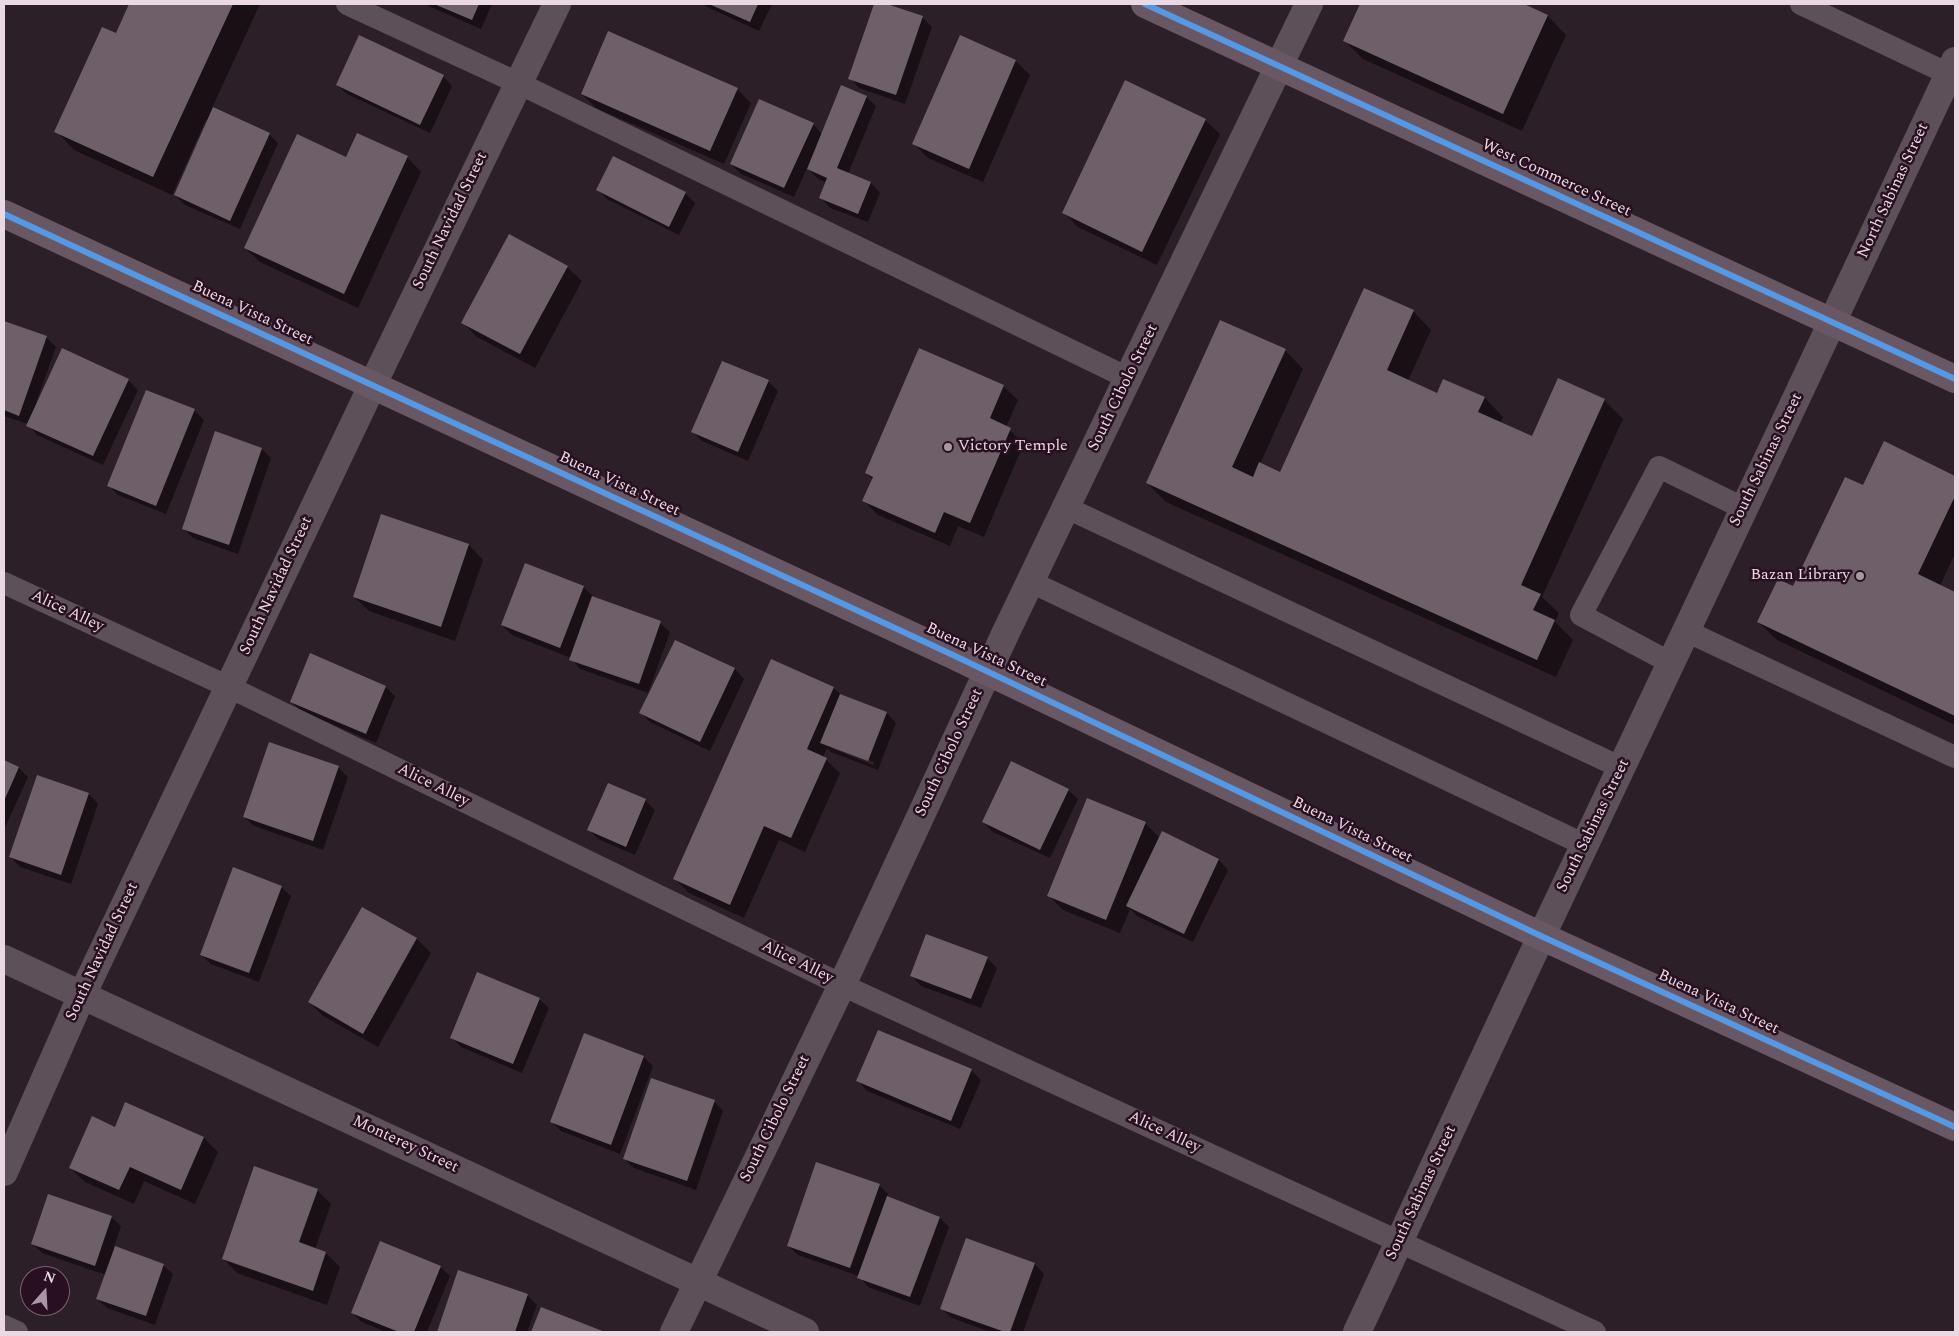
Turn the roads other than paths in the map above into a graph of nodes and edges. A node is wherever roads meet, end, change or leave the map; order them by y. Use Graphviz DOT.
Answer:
graph roads {
  1 [pos="347,4"];
  2 [pos="557,4"];
  3 [pos="1145,4"];
  4 [pos="1309,4"];
  5 [pos="1800,4"];
  6 [pos="1280,67"];
  7 [pos="1953,70"];
  8 [pos="518,83"];
  9 [pos="4,214"];
  10 [pos="1834,321"];
  11 [pos="1128,378"];
  12 [pos="1955,378"];
  13 [pos="372,386"];
  14 [pos="1067,508"];
  15 [pos="1743,508"];
  16 [pos="1031,582"];
  17 [pos="4,583"];
  18 [pos="1686,631"];
  19 [pos="1671,662"];
  20 [pos="988,672"];
  21 [pos="229,687"];
  22 [pos="1955,757"];
  23 [pos="1622,768"];
  24 [pos="1585,845"];
  25 [pos="1541,936"];
  26 [pos="4,959"];
  27 [pos="842,985"];
  28 [pos="82,995"];
  29 [pos="1955,1127"];
  30 [pos="4,1172"];
  31 [pos="1400,1241"];
  32 [pos="698,1282"];
  33 [pos="4,1326"];
  34 [pos="17,1332"];
  35 [pos="674,1332"];
  36 [pos="805,1332"];
  37 [pos="1357,1332"];
  38 [pos="1595,1332"];
  1 -- 8 [label="lane"];
  2 -- 8 [label="street, South Navidad Street"];
  3 -- 6 [label="main road, West Commerce Street"];
  4 -- 6 [label="street, South Cibolo Street"];
  5 -- 7 [label="lane"];
  6 -- 10 [label="main road, West Commerce Street"];
  6 -- 11 [label="street, South Cibolo Street"];
  7 -- 10 [label="street, North Sabinas Street"];
  8 -- 11 [label="lane"];
  8 -- 13 [label="street, South Navidad Street"];
  9 -- 13 [label="main road, Buena Vista Street"];
  10 -- 12 [label="main road, West Commerce Street"];
  10 -- 15 [label="street, South Sabinas Street"];
  11 -- 14 [label="street, South Cibolo Street"];
  13 -- 20 [label="main road, Buena Vista Street"];
  13 -- 21 [label="street, South Navidad Street"];
  14 -- 16 [label="street, South Cibolo Street"];
  14 -- 23 [label="lane"];
  15 -- 18 [label="street, South Sabinas Street"];
  15 -- 19 [label="lane"];
  16 -- 20 [label="street, South Cibolo Street"];
  16 -- 24 [label="lane"];
  17 -- 21 [label="lane, Alice Alley"];
  18 -- 19 [label="street, South Sabinas Street"];
  18 -- 22 [label="lane"];
  19 -- 23 [label="street, South Sabinas Street"];
  20 -- 25 [label="main road, Buena Vista Street"];
  20 -- 27 [label="street, South Cibolo Street"];
  21 -- 27 [label="lane, Alice Alley"];
  21 -- 28 [label="street, South Navidad Street"];
  23 -- 24 [label="street, South Sabinas Street"];
  24 -- 25 [label="street, South Sabinas Street"];
  25 -- 29 [label="main road, Buena Vista Street"];
  25 -- 31 [label="street, South Sabinas Street"];
  26 -- 28 [label="street, Monterey Street"];
  27 -- 31 [label="lane, Alice Alley"];
  27 -- 32 [label="street, South Cibolo Street"];
  28 -- 30 [label="street, South Navidad Street"];
  28 -- 32 [label="street, Monterey Street"];
  31 -- 37 [label="street, South Sabinas Street"];
  31 -- 38 [label="lane, Alice Alley"];
  32 -- 35 [label="street, South Cibolo Street"];
  32 -- 36 [label="street, Monterey Street"];
  33 -- 34 [label="lane"];
}
